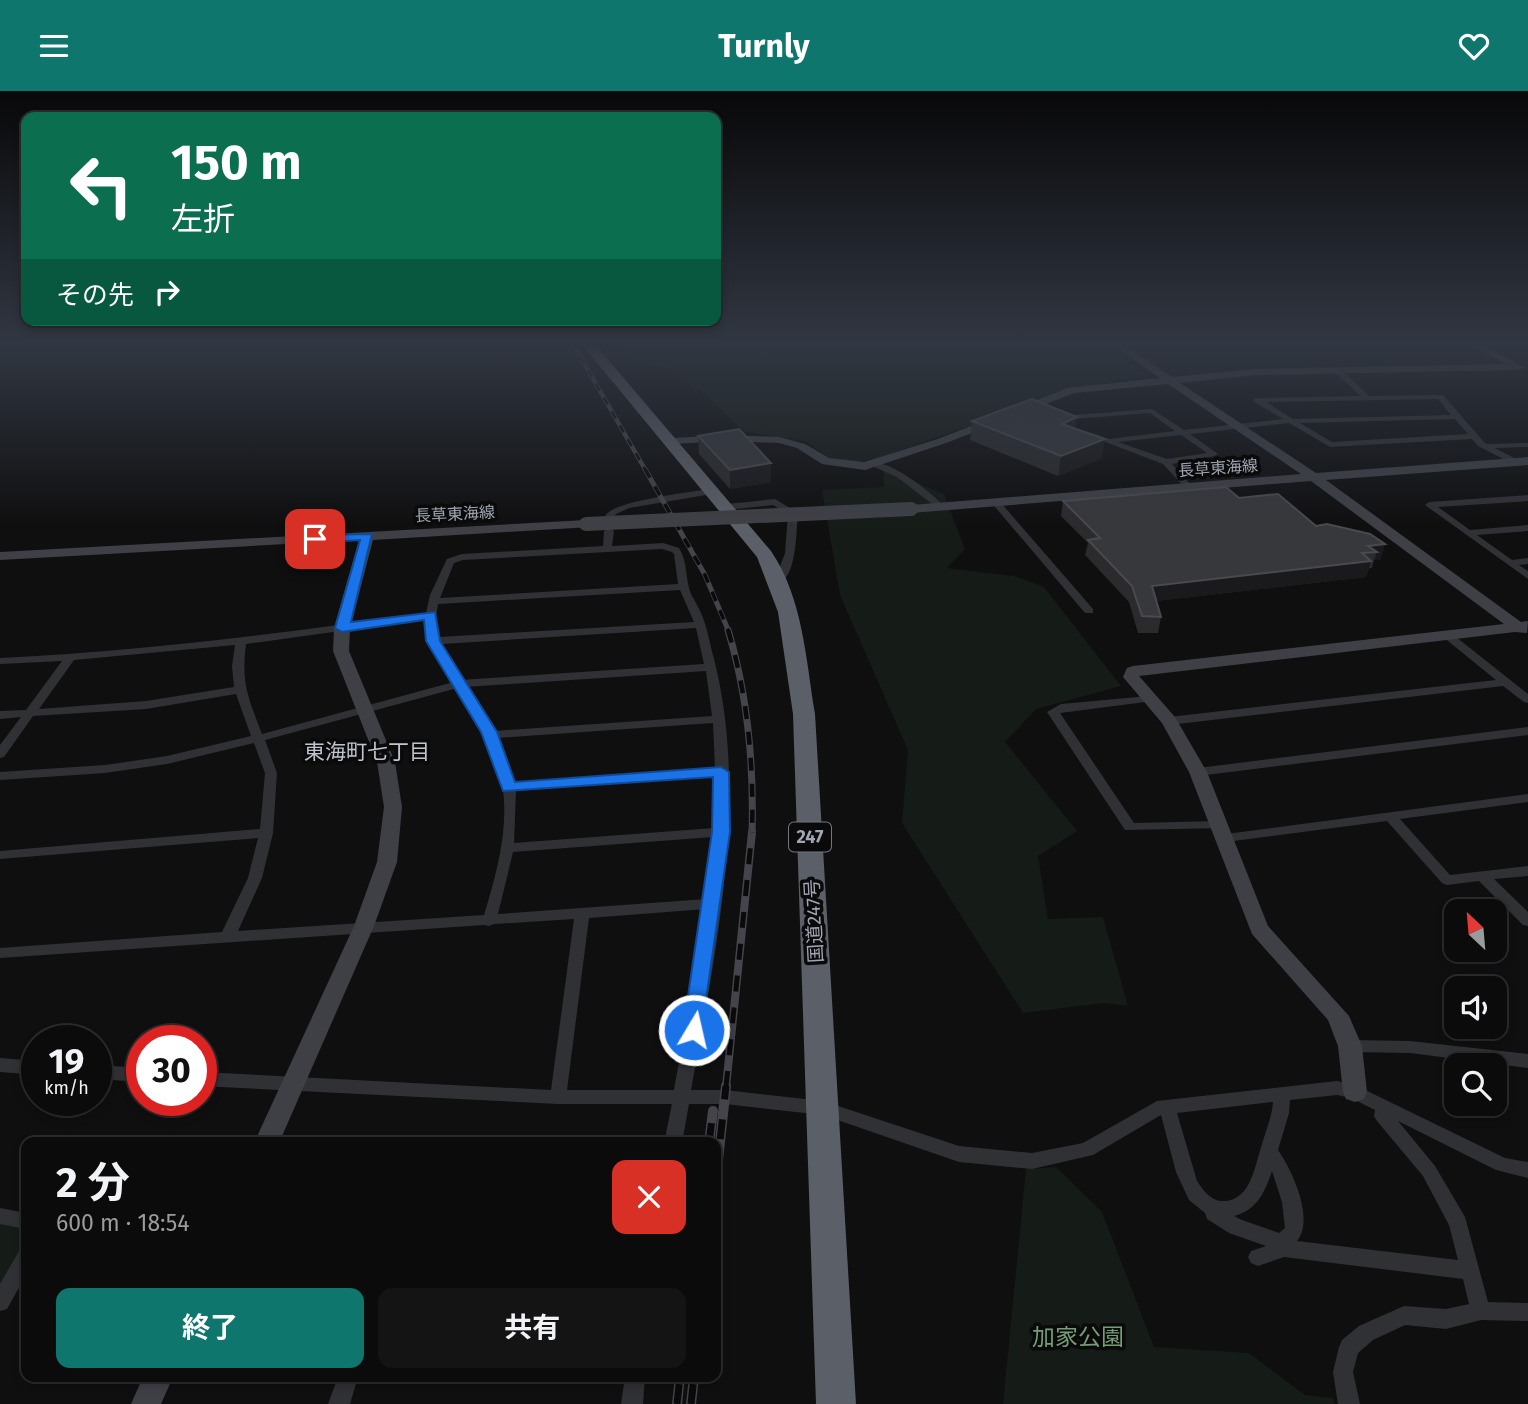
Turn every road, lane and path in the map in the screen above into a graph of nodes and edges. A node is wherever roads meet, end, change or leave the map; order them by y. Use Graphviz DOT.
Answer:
graph roads {
  1 [pos="636,403"];
  2 [pos="1033,403"];
  3 [pos="1042,403"];
  4 [pos="1205,403"];
  5 [pos="1262,403"];
  6 [pos="1445,403"];
  7 [pos="1457,417"];
  8 [pos="1060,418"];
  9 [pos="1289,421"];
  10 [pos="1240,427"];
  11 [pos="1184,432"];
  12 [pos="1475,436"];
  13 [pos="672,441"];
  14 [pos="1106,441"];
  15 [pos="1484,445"];
  16 [pos="1528,446"];
  17 [pos="1522,461"];
  18 [pos="1166,462"];
  19 [pos="875,464"];
  20 [pos="1528,469"];
  21 [pos="1319,480"];
  22 [pos="1190,488"];
  23 [pos="1528,498"];
  24 [pos="721,499"];
  25 [pos="939,505"];
  26 [pos="999,506"];
  27 [pos="911,509"];
  28 [pos="610,516"];
  29 [pos="1528,528"];
  30 [pos="609,531"];
  31 [pos="1468,533"];
  32 [pos="367,536"];
  33 [pos="607,549"];
  34 [pos="0,556"];
  35 [pos="1528,561"];
  36 [pos="1510,563"];
  37 [pos="1528,576"];
  38 [pos="780,580"];
  39 [pos="684,587"];
  40 [pos="434,601"];
  41 [pos="1089,611"];
  42 [pos="430,615"];
  43 [pos="701,625"];
  44 [pos="342,628"];
  45 [pos="1525,629"];
  46 [pos="1447,635"];
  47 [pos="433,641"];
  48 [pos="241,643"];
  49 [pos="69,659"];
  50 [pos="0,661"];
  51 [pos="710,667"];
  52 [pos="1505,682"];
  53 [pos="459,684"];
  54 [pos="240,690"];
  55 [pos="1149,699"];
  56 [pos="1528,700"];
  57 [pos="367,709"];
  58 [pos="30,714"];
  59 [pos="0,715"];
  60 [pos="719,719"];
  61 [pos="1169,721"];
  62 [pos="1528,731"];
  63 [pos="490,735"];
  64 [pos="260,738"];
  65 [pos="0,754"];
  66 [pos="721,772"];
  67 [pos="1198,772"];
  68 [pos="0,776"];
  69 [pos="509,788"];
  70 [pos="1528,798"];
  71 [pos="1390,817"];
  72 [pos="721,832"];
  73 [pos="1223,832"];
  74 [pos="266,833"];
  75 [pos="506,848"];
  76 [pos="0,855"];
  77 [pos="1528,871"];
  78 [pos="1484,878"];
  79 [pos="712,904"];
  80 [pos="582,914"];
  81 [pos="489,921"];
  82 [pos="1528,921"];
  83 [pos="364,926"];
  84 [pos="228,936"];
  85 [pos="0,953"];
  86 [pos="1350,1046"];
  87 [pos="1528,1061"];
  88 [pos="0,1065"];
  89 [pos="21,1067"];
  90 [pos="217,1080"];
  91 [pos="292,1085"];
  92 [pos="1355,1092"];
  93 [pos="1281,1095"];
  94 [pos="558,1097"];
  95 [pos="680,1099"];
  96 [pos="1384,1105"];
  97 [pos="823,1108"];
  98 [pos="1167,1108"];
  99 [pos="269,1137"];
  100 [pos="674,1137"];
  101 [pos="1268,1152"];
  102 [pos="1528,1170"];
  103 [pos="1212,1207"];
  104 [pos="0,1216"];
  105 [pos="21,1220"];
  106 [pos="1282,1245"];
  107 [pos="1258,1257"];
  108 [pos="21,1266"];
  109 [pos="1471,1271"];
  110 [pos="0,1302"];
  111 [pos="1481,1311"];
  112 [pos="1528,1312"];
  113 [pos="156,1382"];
  114 [pos="346,1382"];
  115 [pos="634,1382"];
  116 [pos="146,1404"];
  117 [pos="339,1404"];
  118 [pos="632,1404"];
  119 [pos="836,1404"];
  120 [pos="1349,1404"];
  1 -- 13 [label="highway, 国道247号 / 247"];
  2 -- 19 [label="street"];
  3 -- 8 [label="street"];
  4 -- 10 [label="street"];
  5 -- 9 [label="street"];
  6 -- 7 [label="street"];
  7 -- 9 [label="street"];
  7 -- 12 [label="street"];
  8 -- 11 [label="street"];
  8 -- 14 [label="street"];
  9 -- 10 [label="street"];
  9 -- 12 [label="street"];
  10 -- 11 [label="street"];
  10 -- 21 [label="street"];
  11 -- 14 [label="street"];
  11 -- 18 [label="street"];
  12 -- 15 [label="street"];
  13 -- 19 [label="street"];
  13 -- 24 [label="highway, 国道247号 / 247"];
  14 -- 18 [label="street"];
  15 -- 16 [label="street"];
  15 -- 17 [label="street"];
  17 -- 21 [label="street, 長草東海線"];
  18 -- 22 [label="street"];
  19 -- 25 [label="street"];
  20 -- 21 [label="street, 長草東海線"];
  21 -- 22 [label="street, 長草東海線"];
  21 -- 26 [label="street, 長草東海線"];
  21 -- 45 [label="street"];
  22 -- 25 [label="street, 長草東海線"];
  23 -- 31 [label="street"];
  24 -- 28 [label="street"];
  24 -- 38 [label="highway, 国道247号 / 247"];
  24 -- 38 [label="street"];
  25 -- 27 [label="street, 長草東海線"];
  26 -- 27 [label="street, 長草東海線"];
  26 -- 41 [label="street"];
  27 -- 32 [label="street, 長草東海線, bridge"];
  29 -- 31 [label="street"];
  30 -- 33 [label="street"];
  31 -- 36 [label="street"];
  32 -- 34 [label="street, 長草東海線"];
  32 -- 44 [label="street"];
  33 -- 39 [label="street"];
  33 -- 40 [label="street"];
  35 -- 36 [label="street"];
  36 -- 37 [label="street"];
  38 -- 97 [label="highway, 国道247号 / 247"];
  39 -- 40 [label="street"];
  39 -- 43 [label="street"];
  40 -- 42 [label="street"];
  42 -- 44 [label="street"];
  42 -- 47 [label="street"];
  43 -- 47 [label="street"];
  43 -- 51 [label="street"];
  44 -- 48 [label="street"];
  44 -- 57 [label="street"];
  45 -- 46 [label="street"];
  46 -- 52 [label="street"];
  46 -- 55 [label="street"];
  47 -- 53 [label="street"];
  48 -- 49 [label="street"];
  48 -- 54 [label="street"];
  49 -- 50 [label="street"];
  49 -- 58 [label="street"];
  51 -- 53 [label="street"];
  51 -- 60 [label="street"];
  52 -- 56 [label="street"];
  52 -- 61 [label="street"];
  53 -- 57 [label="street"];
  53 -- 63 [label="street"];
  54 -- 58 [label="street"];
  54 -- 64 [label="street"];
  55 -- 61 [label="street"];
  55 -- 73 [label="street"];
  57 -- 64 [label="street"];
  57 -- 83 [label="street"];
  58 -- 59 [label="street"];
  58 -- 65 [label="street"];
  60 -- 63 [label="street"];
  60 -- 66 [label="street"];
  61 -- 67 [label="street"];
  62 -- 67 [label="street"];
  63 -- 69 [label="street"];
  64 -- 68 [label="street"];
  64 -- 74 [label="street"];
  66 -- 69 [label="street"];
  66 -- 72 [label="street"];
  67 -- 73 [label="street"];
  69 -- 75 [label="street"];
  70 -- 71 [label="street"];
  71 -- 73 [label="street"];
  71 -- 78 [label="street"];
  72 -- 75 [label="street"];
  72 -- 79 [label="street"];
  73 -- 86 [label="street"];
  74 -- 76 [label="street"];
  74 -- 84 [label="street"];
  75 -- 81 [label="street"];
  77 -- 78 [label="street"];
  78 -- 82 [label="street"];
  79 -- 80 [label="street"];
  79 -- 95 [label="street"];
  80 -- 81 [label="street"];
  80 -- 94 [label="street"];
  81 -- 83 [label="street"];
  83 -- 84 [label="street"];
  83 -- 91 [label="street"];
  84 -- 85 [label="street"];
  86 -- 87 [label="street"];
  86 -- 92 [label="street"];
  88 -- 89 [label="street"];
  90 -- 91 [label="street"];
  91 -- 94 [label="street"];
  91 -- 99 [label="street"];
  92 -- 93 [label="street"];
  92 -- 96 [label="street"];
  93 -- 98 [label="street"];
  93 -- 101 [label="street"];
  94 -- 95 [label="street"];
  95 -- 97 [label="street"];
  95 -- 100 [label="street"];
  96 -- 102 [label="street"];
  96 -- 109 [label="street"];
  97 -- 98 [label="street"];
  97 -- 119 [label="highway, 国道247号 / 247"];
  98 -- 103 [label="street"];
  101 -- 103 [label="street"];
  101 -- 106 [label="street"];
  103 -- 106 [label="street"];
  104 -- 105 [label="street"];
  106 -- 107 [label="street"];
  106 -- 109 [label="street"];
  108 -- 110 [label="street"];
  109 -- 111 [label="street"];
  111 -- 112 [label="street"];
  111 -- 120 [label="street"];
  113 -- 116 [label="street"];
  114 -- 117 [label="street"];
  115 -- 118 [label="street"];
}
